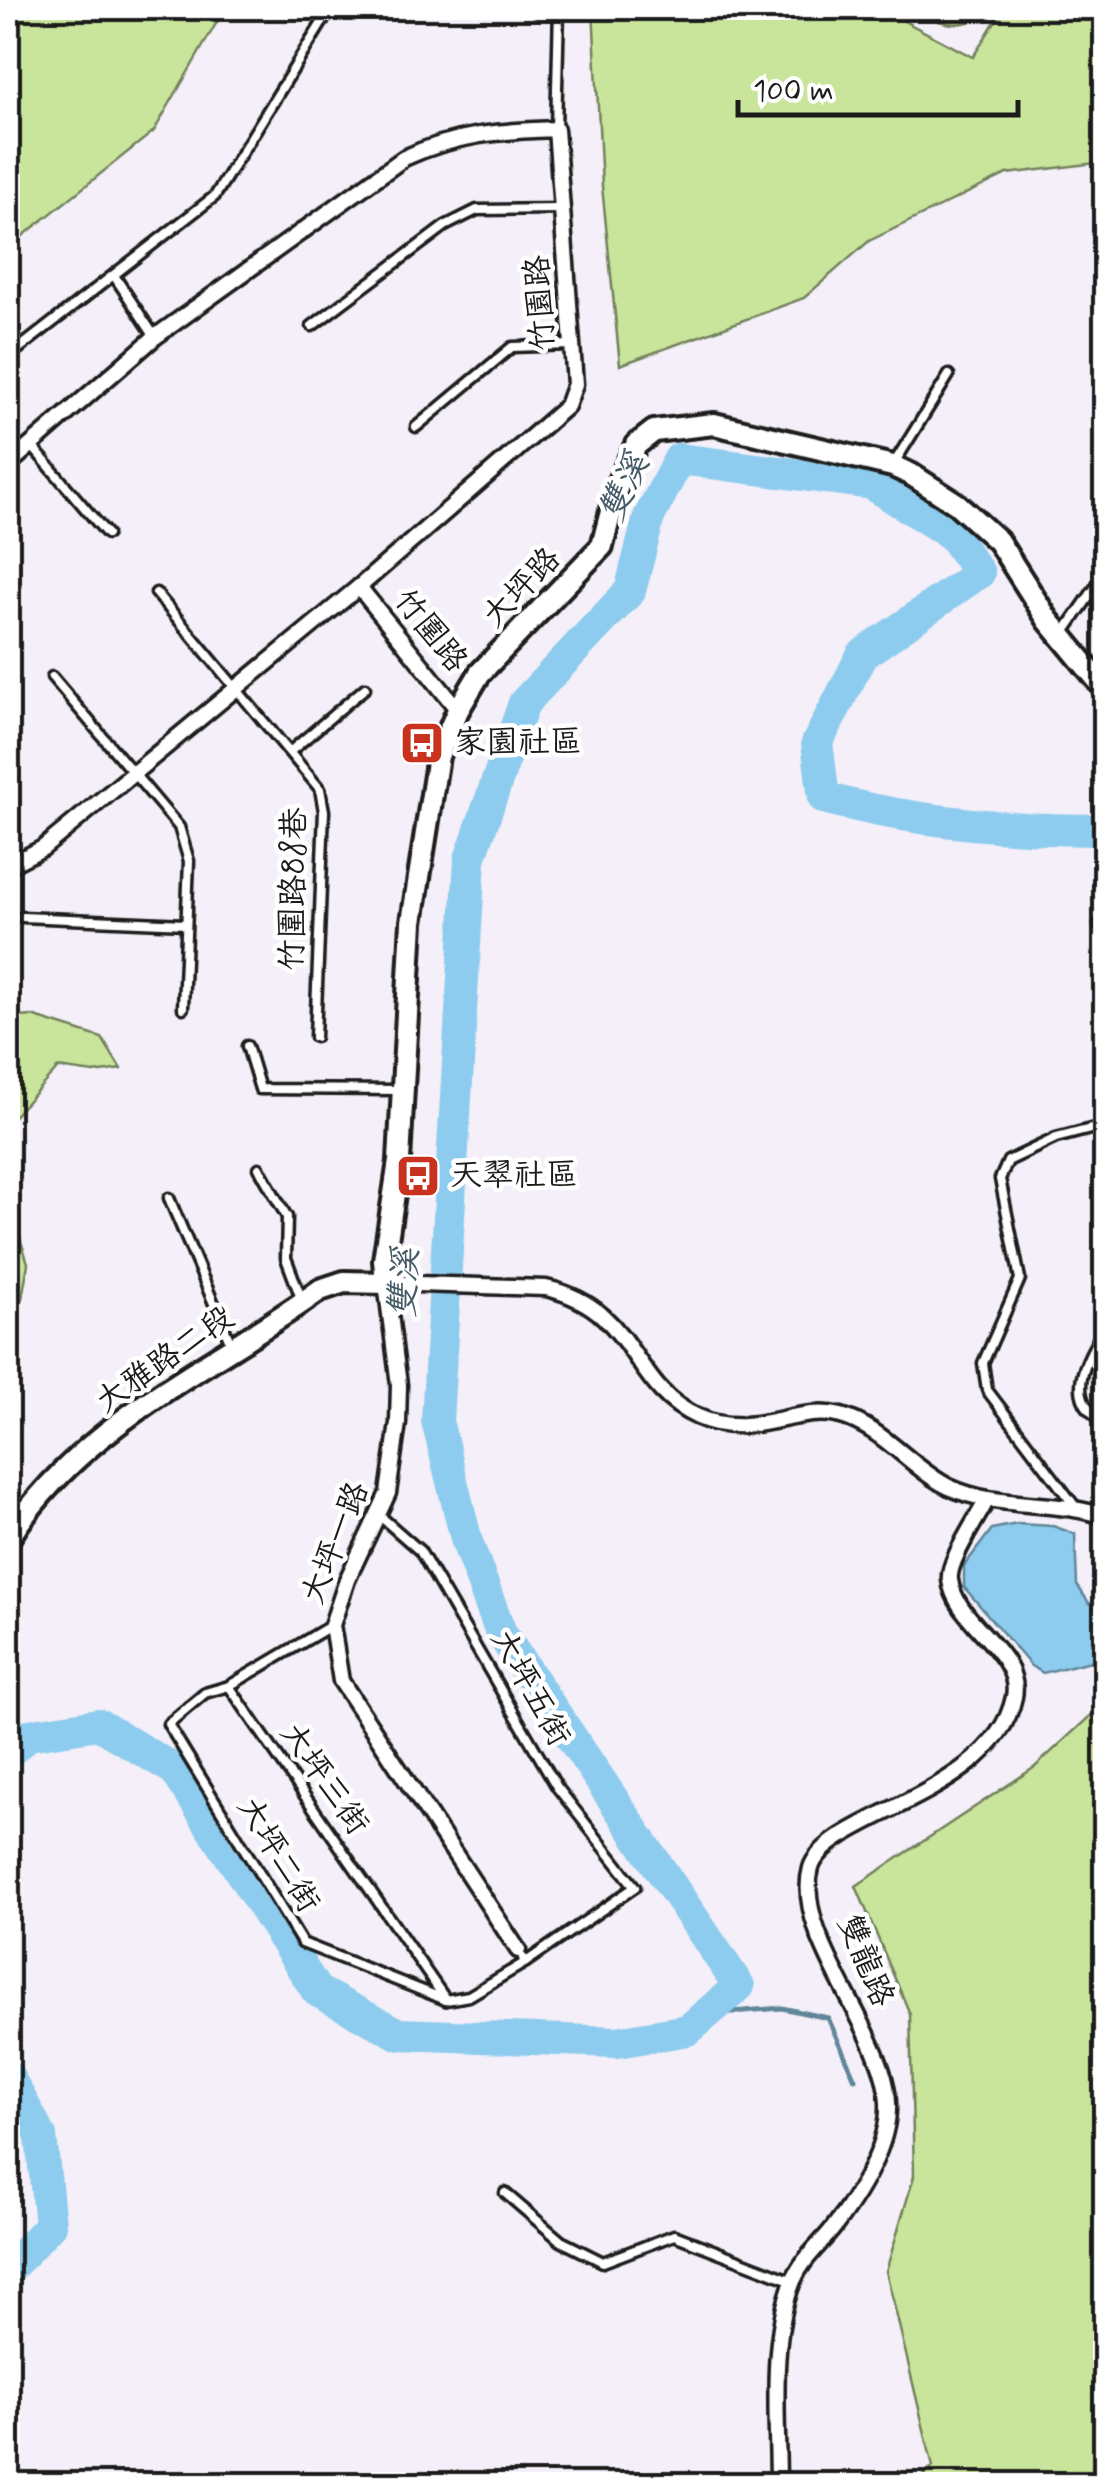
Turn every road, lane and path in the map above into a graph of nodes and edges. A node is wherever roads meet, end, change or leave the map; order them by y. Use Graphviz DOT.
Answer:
graph roads {
  1 [pos="331,8"];
  2 [pos="560,8"];
  3 [pos="556,129"];
  4 [pos="562,208"];
  5 [pos="115,277"];
  6 [pos="312,326"];
  7 [pos="155,337"];
  8 [pos="571,345"];
  9 [pos="8,356"];
  10 [pos="949,375"];
  11 [pos="416,427"];
  12 [pos="31,446"];
  13 [pos="8,465"];
  14 [pos="892,466"];
  15 [pos="107,534"];
  16 [pos="1106,572"];
  17 [pos="358,587"];
  18 [pos="156,593"];
  19 [pos="1062,637"];
  20 [pos="52,677"];
  21 [pos="234,687"];
  22 [pos="365,688"];
  23 [pos="1106,690"];
  24 [pos="458,710"];
  25 [pos="292,750"];
  26 [pos="133,773"];
  27 [pos="8,866"];
  28 [pos="22,917"];
  29 [pos="186,924"];
  30 [pos="183,1008"];
  31 [pos="315,1037"];
  32 [pos="247,1046"];
  33 [pos="404,1090"];
  34 [pos="1106,1125"];
  35 [pos="259,1168"];
  36 [pos="169,1198"];
  37 [pos="386,1283"];
  38 [pos="303,1302"];
  39 [pos="1106,1326"];
  40 [pos="232,1346"];
  41 [pos="1106,1422"];
  42 [pos="987,1499"];
  43 [pos="1077,1509"];
  44 [pos="380,1516"];
  45 [pos="1106,1517"];
  46 [pos="8,1539"];
  47 [pos="332,1625"];
  48 [pos="229,1686"];
  49 [pos="522,1956"];
  50 [pos="446,2000"];
  51 [pos="505,2193"];
  52 [pos="793,2281"];
  53 [pos="778,2484"];
  1 -- 5 [label="lane"];
  2 -- 3 [label="lane"];
  3 -- 4 [label="street, 竹園路"];
  3 -- 7 [label="street"];
  4 -- 6 [label="lane"];
  4 -- 8 [label="street, 竹園路"];
  5 -- 7 [label="lane"];
  5 -- 9 [label="lane"];
  7 -- 12 [label="street"];
  8 -- 11 [label="lane"];
  8 -- 17 [label="street, 竹園路"];
  10 -- 14 [label="lane"];
  12 -- 13 [label="street"];
  12 -- 15 [label="lane"];
  14 -- 19 [label="street, 大坪路"];
  14 -- 24 [label="street, 大坪路"];
  16 -- 19 [label="lane"];
  17 -- 21 [label="street, 竹園路"];
  17 -- 24 [label="street, 竹圍路"];
  18 -- 21 [label="lane, 竹圍路88巷"];
  19 -- 23 [label="street, 大坪路"];
  20 -- 26 [label="lane"];
  21 -- 25 [label="lane, 竹圍路88巷"];
  21 -- 26 [label="street, 竹園路"];
  22 -- 25 [label="lane"];
  24 -- 33 [label="street, 大坪路"];
  25 -- 31 [label="lane, 竹圍路88巷"];
  26 -- 27 [label="street, 竹園路"];
  26 -- 29 [label="lane"];
  28 -- 29 [label="lane"];
  29 -- 30 [label="lane"];
  32 -- 33 [label="lane"];
  33 -- 37 [label="street, 大坪路"];
  34 -- 43 [label="lane"];
  35 -- 38 [label="lane"];
  36 -- 40 [label="lane"];
  37 -- 38 [label="street, 大雅路二段"];
  37 -- 42 [label="street"];
  37 -- 44 [label="street, 大坪一路"];
  38 -- 40 [label="street, 大雅路二段"];
  39 -- 41 [label="lane"];
  40 -- 46 [label="street, 大雅路二段"];
  42 -- 43 [label="street"];
  42 -- 52 [label="street, 雙龍路"];
  43 -- 45 [label="street"];
  44 -- 47 [label="street, 大坪一路"];
  44 -- 49 [label="lane, 大坪五街"];
  47 -- 48 [label="lane"];
  47 -- 49 [label="street, 大坪一路"];
  48 -- 50 [label="lane, 大坪三街"];
  48 -- 50 [label="lane, 大坪二街"];
  49 -- 50 [label="lane"];
  51 -- 52 [label="lane"];
  52 -- 53 [label="street, 雙龍路"];
}
